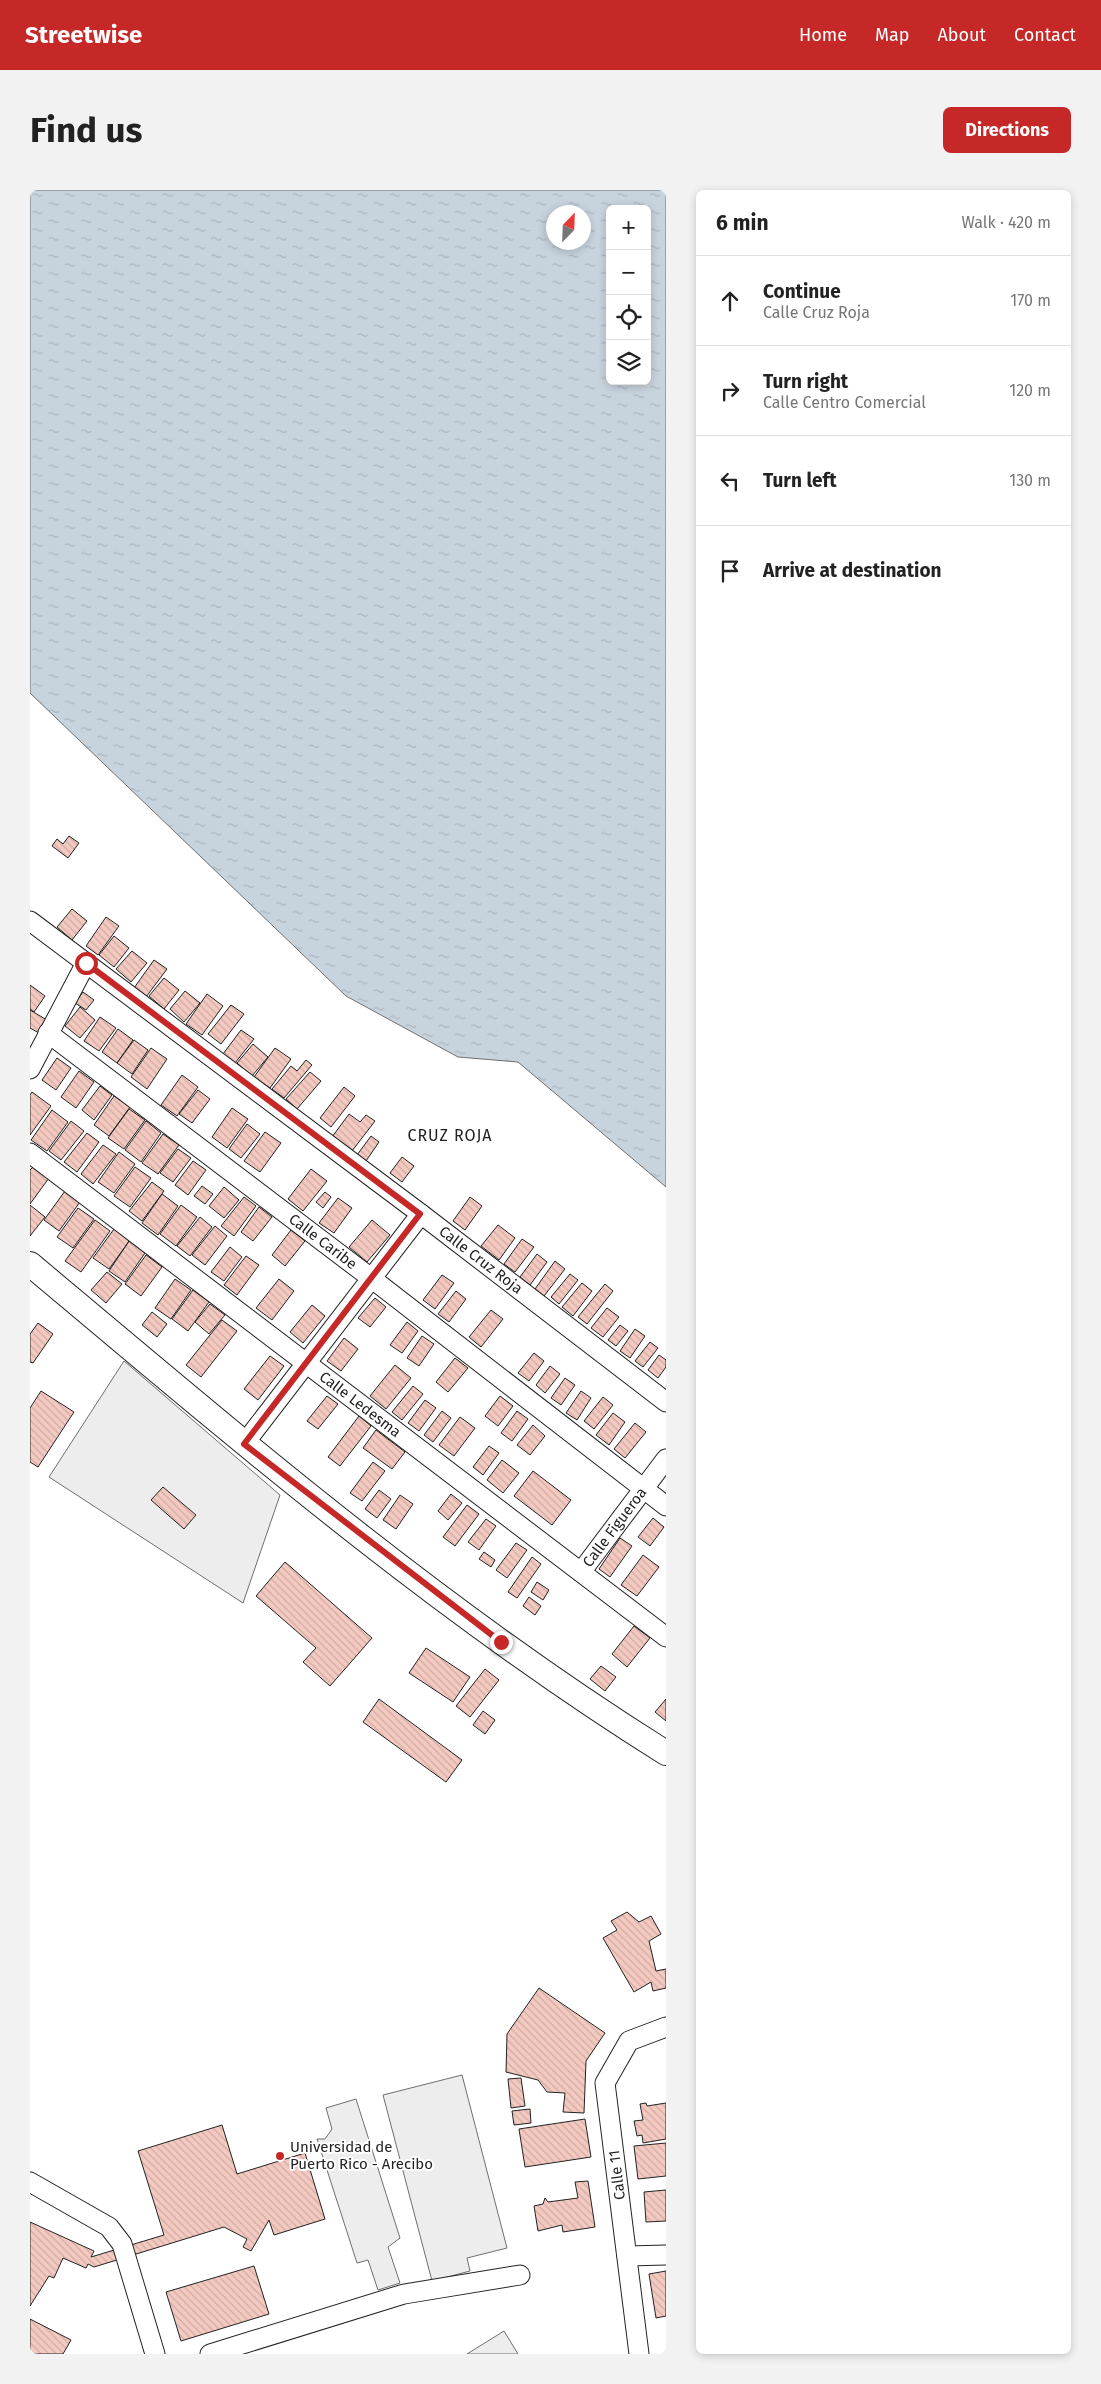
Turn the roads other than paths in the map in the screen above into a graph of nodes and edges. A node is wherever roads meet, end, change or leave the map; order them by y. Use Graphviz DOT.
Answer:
graph roads {
  1 [pos="30,921"];
  2 [pos="86,963"];
  3 [pos="48,1033"];
  4 [pos="30,1070"];
  5 [pos="30,1153"];
  6 [pos="420,1214"];
  7 [pos="30,1264"];
  8 [pos="371,1278"];
  9 [pos="306,1363"];
  10 [pos="666,1402"];
  11 [pos="244,1444"];
  12 [pos="666,1459"];
  13 [pos="644,1489"];
  14 [pos="666,1506"];
  15 [pos="581,1572"];
  16 [pos="666,1637"];
  17 [pos="638,1736"];
  18 [pos="666,1739"];
  19 [pos="666,1753"];
  20 [pos="666,2027"];
  21 [pos="30,2182"];
  22 [pos="666,2255"];
  23 [pos="627,2256"];
  24 [pos="520,2275"];
  25 [pos="155,2354"];
  26 [pos="210,2354"];
  27 [pos="639,2354"];
  1 -- 2 [label="street, Calle Cruz Roja"];
  2 -- 3 [label="street"];
  2 -- 6 [label="street, Calle Cruz Roja"];
  3 -- 4 [label="street"];
  3 -- 8 [label="street, Calle Caribe"];
  5 -- 9 [label="street, Calle Ledesma"];
  6 -- 8 [label="street"];
  6 -- 10 [label="street, Calle Cruz Roja"];
  7 -- 11 [label="main road"];
  8 -- 9 [label="street"];
  8 -- 13 [label="street, Calle Caribe"];
  9 -- 11 [label="street"];
  9 -- 15 [label="street, Calle Ledesma"];
  11 -- 17 [label="main road"];
  12 -- 13 [label="street, Calle Figueroa"];
  13 -- 14 [label="street, Calle Caribe"];
  13 -- 15 [label="street, Calle Figueroa"];
  15 -- 16 [label="street, Calle Ledesma"];
  17 -- 18 [label="street"];
  17 -- 19 [label="main road"];
  20 -- 23 [label="street, Calle 11"];
  21 -- 25 [label="street"];
  22 -- 23 [label="street"];
  23 -- 27 [label="street, Calle 11"];
  24 -- 26 [label="street"];
}
